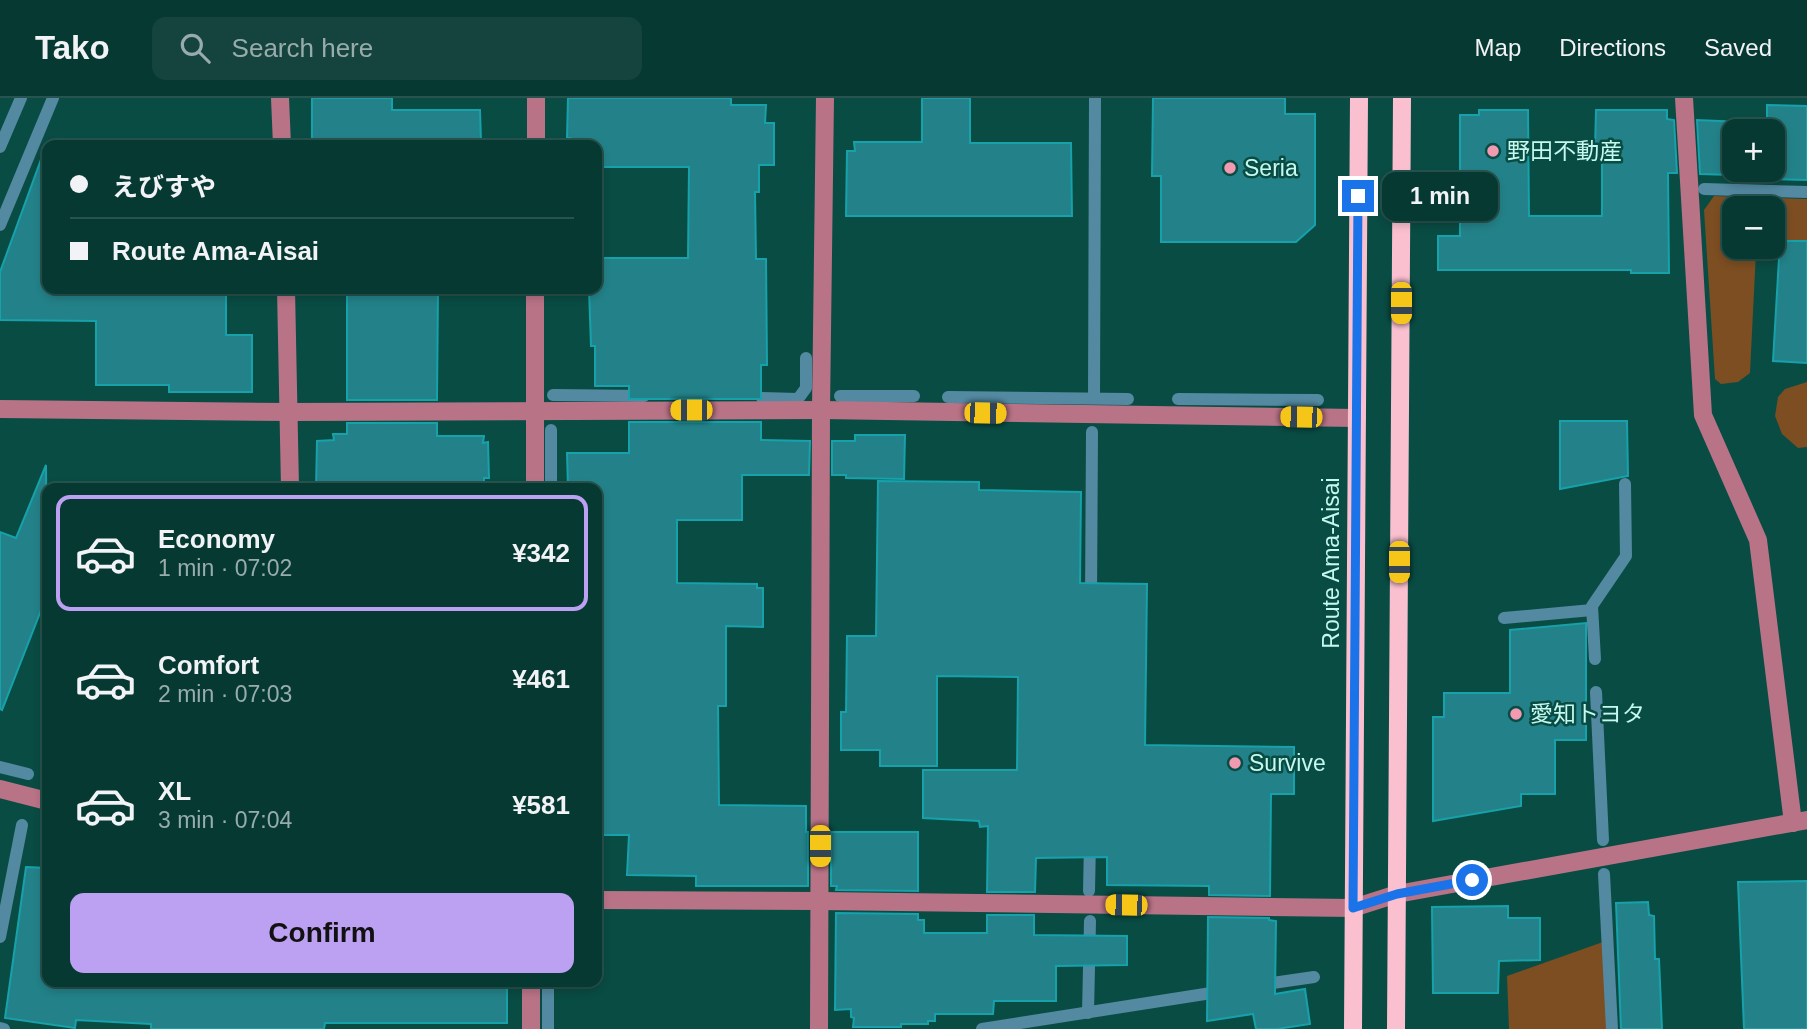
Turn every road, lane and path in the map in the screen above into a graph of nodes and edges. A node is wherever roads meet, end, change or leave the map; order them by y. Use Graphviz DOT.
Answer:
graph roads {
  1 [pos="280,98"];
  2 [pos="536,98"];
  3 [pos="825,98"];
  4 [pos="1359,98"];
  5 [pos="1402,98"];
  6 [pos="1685,98"];
  7 [pos="282,140"];
  8 [pos="536,140"];
  9 [pos="286,294"];
  10 [pos="535,294"];
  11 [pos="0,408"];
  12 [pos="535,410"];
  13 [pos="821,410"];
  14 [pos="289,412"];
  15 [pos="1357,418"];
  16 [pos="290,483"];
  17 [pos="535,483"];
  18 [pos="0,789"];
  19 [pos="42,800"];
  20 [pos="1800,822"];
  21 [pos="1397,894"];
  22 [pos="602,901"];
  23 [pos="819,901"];
  24 [pos="1353,908"];
  25 [pos="531,987"];
  26 [pos="531,1029"];
  27 [pos="820,1029"];
  28 [pos="1353,1029"];
  29 [pos="1396,1029"];
  1 -- 7 [label="street"];
  2 -- 8 [label="street"];
  3 -- 13 [label="street"];
  4 -- 15 [label="main road, Route Ama-Aisai"];
  5 -- 21 [label="main road"];
  6 -- 20 [label="street"];
  9 -- 14 [label="street"];
  10 -- 12 [label="street"];
  11 -- 14 [label="street"];
  12 -- 13 [label="street"];
  12 -- 14 [label="street"];
  12 -- 17 [label="street"];
  13 -- 15 [label="street"];
  13 -- 23 [label="street"];
  14 -- 16 [label="street"];
  15 -- 24 [label="main road, Route Ama-Aisai"];
  18 -- 19 [label="street"];
  20 -- 21 [label="street"];
  21 -- 24 [label="street"];
  21 -- 29 [label="main road"];
  22 -- 23 [label="street"];
  23 -- 24 [label="street"];
  23 -- 27 [label="street"];
  24 -- 28 [label="main road, Route Ama-Aisai"];
  25 -- 26 [label="street"];
}
